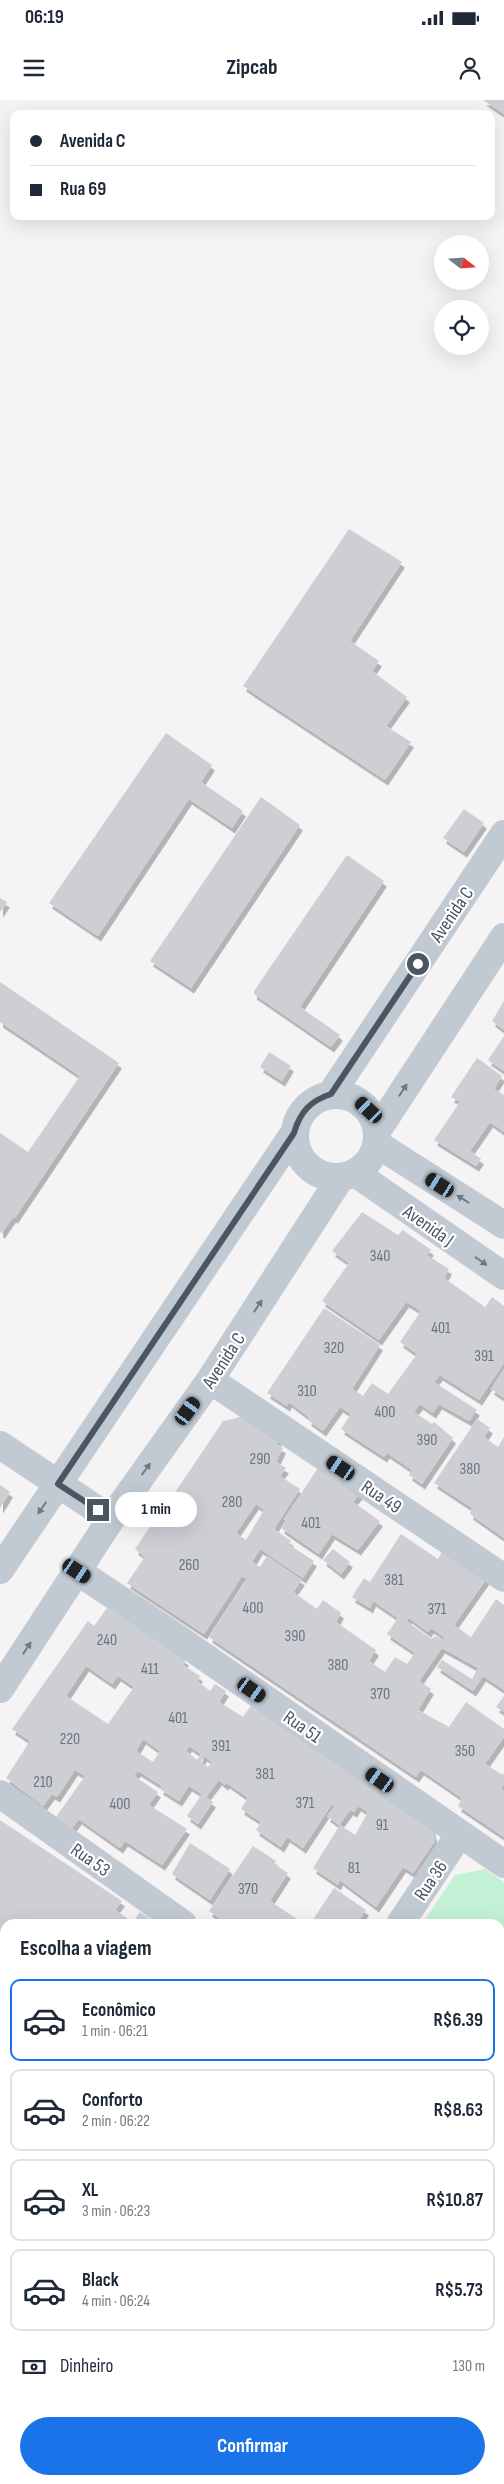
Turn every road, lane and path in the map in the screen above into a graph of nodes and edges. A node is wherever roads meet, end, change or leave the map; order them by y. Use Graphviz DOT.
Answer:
graph roads {
  1 [pos="504,834"];
  2 [pos="504,937"];
  3 [pos="331,1094"];
  4 [pos="294,1133"];
  5 [pos="377,1138"];
  6 [pos="348,1175"];
  7 [pos="504,1225"];
  8 [pos="504,1276"];
  9 [pos="210,1380"];
  10 [pos="0,1445"];
  11 [pos="58,1484"];
  12 [pos="111,1519"];
  13 [pos="0,1570"];
  14 [pos="77,1571"];
  15 [pos="504,1578"];
  16 [pos="0,1689"];
  17 [pos="0,1794"];
  18 [pos="459,1835"];
  19 [pos="504,1864"];
  20 [pos="176,1919"];
  21 [pos="403,1919"];
  1 -- 3 [label="street, Avenida C"];
  5 -- 2 [label="street, one-way"];
  3 -- 4 [label="street"];
  3 -- 5 [label="street"];
  4 -- 6 [label="street"];
  4 -- 11 [label="street"];
  5 -- 6 [label="street"];
  7 -- 5 [label="street, Avenida J, one-way"];
  6 -- 8 [label="street, Avenida J, one-way"];
  9 -- 6 [label="street, Avenida C, one-way"];
  12 -- 9 [label="street, Avenida C, one-way"];
  9 -- 15 [label="street, Rua 49"];
  10 -- 11 [label="street"];
  11 -- 12 [label="street"];
  11 -- 13 [label="street, one-way"];
  12 -- 14 [label="street, Avenida C"];
  16 -- 14 [label="street, Avenida C, one-way"];
  14 -- 18 [label="street, Rua 51"];
  17 -- 20 [label="street, Rua 53"];
  18 -- 19 [label="street, Rua 51"];
  18 -- 21 [label="street, Rua 36"];
}
